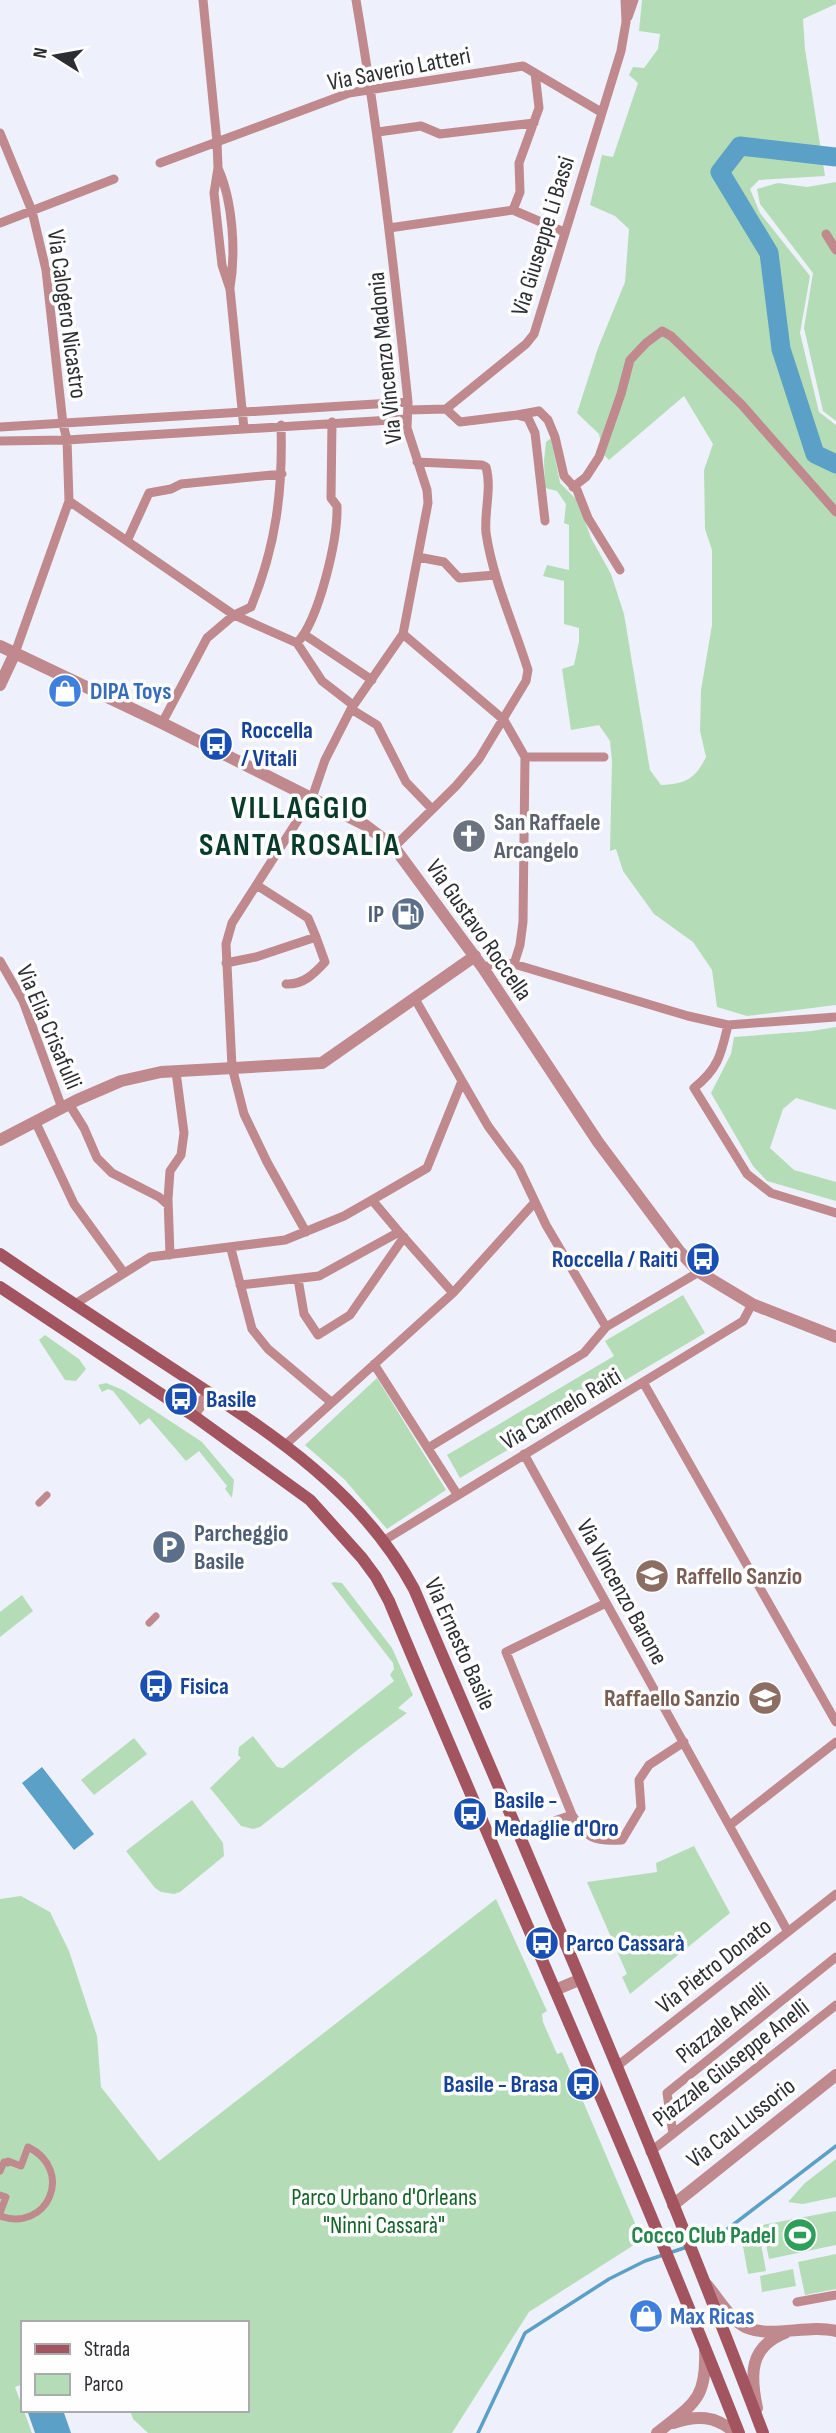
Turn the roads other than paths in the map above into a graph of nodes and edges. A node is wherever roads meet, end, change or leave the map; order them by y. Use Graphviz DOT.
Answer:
graph roads {
  1 [pos="203,0"];
  2 [pos="356,0"];
  3 [pos="625,0"];
  4 [pos="634,0"];
  5 [pos="626,22"];
  6 [pos="535,72"];
  7 [pos="371,89"];
  8 [pos="601,111"];
  9 [pos="534,123"];
  10 [pos="378,132"];
  11 [pos="0,133"];
  12 [pos="217,142"];
  13 [pos="160,163"];
  14 [pos="114,179"];
  15 [pos="513,210"];
  16 [pos="32,211"];
  17 [pos="0,223"];
  18 [pos="389,228"];
  19 [pos="564,232"];
  20 [pos="826,234"];
  21 [pos="836,250"];
  22 [pos="446,409"];
  23 [pos="408,410"];
  24 [pos="243,411"];
  25 [pos="517,415"];
  26 [pos="332,422"];
  27 [pos="62,424"];
  28 [pos="281,425"];
  29 [pos="0,427"];
  30 [pos="244,429"];
  31 [pos="68,440"];
  32 [pos="0,441"];
  33 [pos="417,462"];
  34 [pos="282,474"];
  35 [pos="573,487"];
  36 [pos="69,501"];
  37 [pos="836,512"];
  38 [pos="545,521"];
  39 [pos="127,541"];
  40 [pos="418,557"];
  41 [pos="620,570"];
  42 [pos="495,575"];
  43 [pos="234,615"];
  44 [pos="403,634"];
  45 [pos="305,635"];
  46 [pos="297,643"];
  47 [pos="0,646"];
  48 [pos="15,653"];
  49 [pos="372,680"];
  50 [pos="0,685"];
  51 [pos="352,707"];
  52 [pos="504,720"];
  53 [pos="162,723"];
  54 [pos="525,757"];
  55 [pos="604,757"];
  56 [pos="312,798"];
  57 [pos="432,809"];
  58 [pos="394,847"];
  59 [pos="258,886"];
  60 [pos="316,937"];
  61 [pos="475,956"];
  62 [pos="0,961"];
  63 [pos="226,963"];
  64 [pos="513,964"];
  65 [pos="483,968"];
  66 [pos="286,984"];
  67 [pos="415,999"];
  68 [pos="836,1017"];
  69 [pos="728,1025"];
  70 [pos="232,1067"];
  71 [pos="176,1072"];
  72 [pos="462,1081"];
  73 [pos="66,1106"];
  74 [pos="36,1123"];
  75 [pos="0,1140"];
  76 [pos="372,1200"];
  77 [pos="535,1202"];
  78 [pos="168,1205"];
  79 [pos="836,1213"];
  80 [pos="306,1232"];
  81 [pos="402,1235"];
  82 [pos="231,1248"];
  83 [pos="0,1254"];
  84 [pos="170,1255"];
  85 [pos="699,1272"];
  86 [pos="124,1273"];
  87 [pos="298,1279"];
  88 [pos="240,1285"];
  89 [pos="0,1287"];
  90 [pos="453,1293"];
  91 [pos="75,1304"];
  92 [pos="752,1304"];
  93 [pos="606,1327"];
  94 [pos="836,1337"];
  95 [pos="374,1364"];
  96 [pos="643,1382"];
  97 [pos="209,1393"];
  98 [pos="331,1402"];
  99 [pos="193,1415"];
  100 [pos="285,1445"];
  101 [pos="428,1448"];
  102 [pos="524,1454"];
  103 [pos="457,1494"];
  104 [pos="47,1495"];
  105 [pos="40,1503"];
  106 [pos="383,1541"];
  107 [pos="606,1603"];
  108 [pos="156,1616"];
  109 [pos="149,1623"];
  110 [pos="836,1722"];
  111 [pos="684,1742"];
  112 [pos="836,1742"];
  113 [pos="572,1815"];
  114 [pos="730,1825"];
  115 [pos="518,1833"];
  116 [pos="836,1894"];
  117 [pos="788,1932"];
  118 [pos="836,1957"];
  119 [pos="579,1980"];
  120 [pos="555,1990"];
  121 [pos="836,2005"];
  122 [pos="616,2067"];
  123 [pos="836,2075"];
  124 [pos="673,2134"];
  125 [pos="650,2151"];
  126 [pos="0,2171"];
  127 [pos="0,2195"];
  128 [pos="673,2204"];
  129 [pos="0,2214"];
  130 [pos="707,2285"];
  131 [pos="836,2295"];
  132 [pos="797,2302"];
  133 [pos="799,2328"];
  134 [pos="836,2331"];
  135 [pos="705,2346"];
  136 [pos="662,2429"];
  137 [pos="737,2433"];
  138 [pos="763,2433"];
  1 -- 12 [label="street"];
  2 -- 7 [label="street, Via Vincenzo Madonia"];
  3 -- 5 [label="street, Via Giuseppe Li Bassi"];
  4 -- 5 [label="street"];
  5 -- 8 [label="street, Via Giuseppe Li Bassi"];
  6 -- 7 [label="street, Via Saverio Latteri"];
  6 -- 8 [label="street, Via Saverio Latteri"];
  6 -- 9 [label="street"];
  7 -- 10 [label="street, Via Vincenzo Madonia"];
  7 -- 12 [label="street, Via Saverio Latteri"];
  8 -- 19 [label="street, Via Giuseppe Li Bassi"];
  9 -- 10 [label="street"];
  9 -- 15 [label="street"];
  10 -- 18 [label="street, Via Vincenzo Madonia"];
  11 -- 16 [label="street, Via Calogero Nicastro"];
  12 -- 13 [label="street, Via Saverio Latteri"];
  12 -- 24 [label="street"];
  14 -- 16 [label="street"];
  15 -- 18 [label="street"];
  15 -- 19 [label="street"];
  16 -- 17 [label="street"];
  16 -- 27 [label="street, Via Calogero Nicastro"];
  18 -- 23 [label="street, Via Vincenzo Madonia"];
  19 -- 22 [label="street, Via Giuseppe Li Bassi"];
  20 -- 21 [label="street"];
  22 -- 23 [label="street"];
  22 -- 25 [label="street"];
  23 -- 24 [label="street"];
  23 -- 26 [label="street"];
  23 -- 33 [label="street, Via Vincenzo Madonia"];
  24 -- 27 [label="street"];
  24 -- 30 [label="street"];
  25 -- 35 [label="street"];
  25 -- 38 [label="street"];
  26 -- 28 [label="street"];
  26 -- 45 [label="street"];
  27 -- 29 [label="street"];
  27 -- 31 [label="street, Via Calogero Nicastro"];
  28 -- 30 [label="street"];
  28 -- 34 [label="street"];
  30 -- 31 [label="street"];
  31 -- 32 [label="street"];
  31 -- 36 [label="street, Via Calogero Nicastro"];
  33 -- 40 [label="street, Via Vincenzo Madonia"];
  33 -- 42 [label="street"];
  34 -- 39 [label="street"];
  34 -- 43 [label="street"];
  35 -- 37 [label="street"];
  35 -- 41 [label="street"];
  36 -- 39 [label="street"];
  36 -- 48 [label="street"];
  39 -- 43 [label="street"];
  40 -- 42 [label="street"];
  40 -- 44 [label="street, Via Vincenzo Madonia"];
  42 -- 52 [label="street"];
  43 -- 46 [label="street"];
  43 -- 53 [label="street"];
  44 -- 49 [label="street, Via Vincenzo Madonia"];
  44 -- 52 [label="street"];
  45 -- 46 [label="street"];
  45 -- 49 [label="street"];
  46 -- 51 [label="street"];
  47 -- 48 [label="street, Via Gustavo Roccella"];
  48 -- 50 [label="street"];
  48 -- 53 [label="street, Via Gustavo Roccella"];
  49 -- 51 [label="street, Via Vincenzo Madonia"];
  51 -- 56 [label="street, Via Vincenzo Madonia"];
  51 -- 57 [label="street"];
  52 -- 54 [label="street"];
  52 -- 57 [label="street"];
  53 -- 56 [label="street, Via Gustavo Roccella"];
  54 -- 55 [label="street"];
  54 -- 64 [label="street"];
  56 -- 58 [label="street, Via Gustavo Roccella"];
  56 -- 59 [label="street, Via Vincenzo Madonia"];
  57 -- 58 [label="street"];
  58 -- 61 [label="street, Via Gustavo Roccella"];
  59 -- 60 [label="street"];
  59 -- 63 [label="street, Via Vincenzo Madonia"];
  60 -- 63 [label="street"];
  60 -- 66 [label="street"];
  61 -- 65 [label="street, Via Gustavo Roccella"];
  61 -- 67 [label="street"];
  62 -- 73 [label="street, Via Elia Crisafulli"];
  63 -- 70 [label="street, Via Vincenzo Madonia"];
  64 -- 65 [label="street"];
  64 -- 69 [label="street"];
  65 -- 85 [label="street, Via Gustavo Roccella"];
  67 -- 70 [label="street"];
  67 -- 72 [label="street"];
  68 -- 69 [label="street"];
  69 -- 79 [label="street"];
  70 -- 71 [label="street"];
  70 -- 80 [label="street, Via Vincenzo Madonia"];
  71 -- 73 [label="street"];
  71 -- 78 [label="street"];
  72 -- 76 [label="street"];
  72 -- 77 [label="street"];
  73 -- 74 [label="street"];
  73 -- 78 [label="street, Via Elia Crisafulli"];
  74 -- 75 [label="street"];
  74 -- 86 [label="street"];
  76 -- 80 [label="street"];
  76 -- 81 [label="street"];
  77 -- 90 [label="street"];
  77 -- 93 [label="street"];
  78 -- 84 [label="street"];
  80 -- 82 [label="street"];
  81 -- 87 [label="street"];
  81 -- 87 [label="street"];
  81 -- 90 [label="street"];
  82 -- 84 [label="street"];
  82 -- 88 [label="street"];
  83 -- 91 [label="main road, Via Ernesto Basile"];
  84 -- 86 [label="street"];
  85 -- 92 [label="street, Via Gustavo Roccella"];
  85 -- 93 [label="street, Via Carmelo Raiti"];
  86 -- 91 [label="street"];
  87 -- 88 [label="street"];
  88 -- 98 [label="street"];
  89 -- 99 [label="main road, Via Ernesto Basile"];
  90 -- 95 [label="street"];
  91 -- 97 [label="main road, Via Ernesto Basile"];
  92 -- 94 [label="street, Via Gustavo Roccella"];
  92 -- 96 [label="street, Via Carmelo Raiti"];
  93 -- 101 [label="street, Via Carmelo Raiti"];
  95 -- 98 [label="street"];
  95 -- 101 [label="street"];
  96 -- 102 [label="street, Via Carmelo Raiti"];
  96 -- 110 [label="street"];
  97 -- 99 [label="street"];
  97 -- 100 [label="main road, Via Ernesto Basile"];
  98 -- 100 [label="street"];
  99 -- 120 [label="main road, Via Ernesto Basile"];
  100 -- 106 [label="main road, Via Ernesto Basile"];
  101 -- 103 [label="street"];
  102 -- 103 [label="street, Via Carmelo Raiti"];
  102 -- 107 [label="street, Via Vincenzo Barone"];
  103 -- 106 [label="street, Via Carmelo Raiti"];
  104 -- 105 [label="street"];
  106 -- 115 [label="main road, Via Ernesto Basile"];
  107 -- 111 [label="street, Via Vincenzo Barone"];
  107 -- 113 [label="street"];
  108 -- 109 [label="street"];
  111 -- 113 [label="street"];
  111 -- 114 [label="street, Via Vincenzo Barone"];
  112 -- 114 [label="street"];
  113 -- 115 [label="street"];
  114 -- 117 [label="street, Via Vincenzo Barone"];
  115 -- 119 [label="main road, Via Ernesto Basile"];
  116 -- 117 [label="street, Via Pietro Donato"];
  117 -- 122 [label="street, Via Pietro Donato"];
  118 -- 124 [label="street, Piazzale Anelli"];
  119 -- 120 [label="street"];
  119 -- 122 [label="main road, Via Ernesto Basile"];
  120 -- 135 [label="main road, Via Ernesto Basile"];
  121 -- 124 [label="street, Piazzale Giuseppe Anelli"];
  122 -- 125 [label="main road, Via Ernesto Basile"];
  123 -- 128 [label="street, Via Cau Lussorio"];
  124 -- 125 [label="street, Piazzale Giuseppe Anelli"];
  125 -- 128 [label="main road, Via Ernesto Basile"];
  126 -- 129 [label="street"];
  127 -- 129 [label="street"];
  128 -- 130 [label="main road, Via Ernesto Basile"];
  130 -- 133 [label="street"];
  130 -- 138 [label="main road, Via Ernesto Basile"];
  131 -- 132 [label="street"];
  133 -- 134 [label="street"];
  133 -- 138 [label="street"];
  135 -- 136 [label="street"];
  135 -- 137 [label="main road, Via Ernesto Basile"];
  136 -- 137 [label="street"];
}
